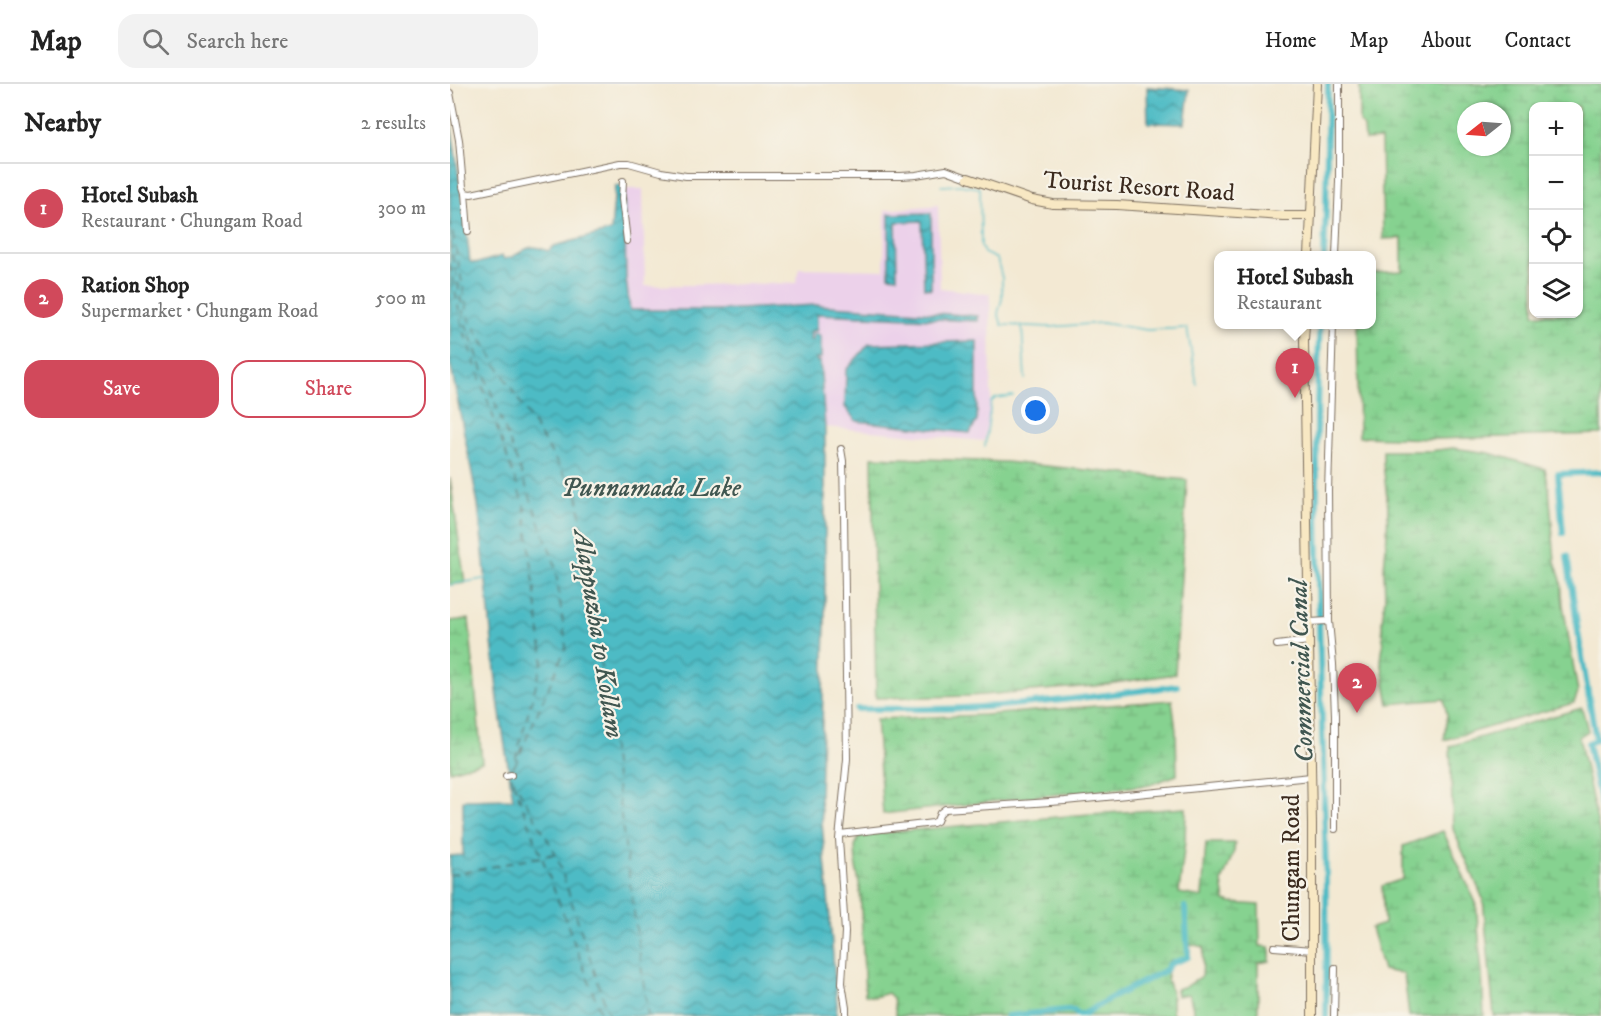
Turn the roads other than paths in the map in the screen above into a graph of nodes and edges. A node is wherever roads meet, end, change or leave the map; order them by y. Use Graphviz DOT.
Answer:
graph roads {
  1 [pos="1317,84"];
  2 [pos="1339,84"];
  3 [pos="450,93"];
  4 [pos="968,178"];
  5 [pos="623,181"];
  6 [pos="465,193"];
  7 [pos="1311,216"];
  8 [pos="468,231"];
  9 [pos="627,241"];
  10 [pos="1309,251"];
  11 [pos="1336,251"];
  12 [pos="1305,329"];
  13 [pos="1333,329"];
  14 [pos="841,449"];
  15 [pos="1328,621"];
  16 [pos="1311,622"];
  17 [pos="1308,641"];
  18 [pos="1277,645"];
  19 [pos="1311,777"];
  20 [pos="1335,829"];
  21 [pos="840,834"];
  22 [pos="1274,946"];
  23 [pos="1312,950"];
  24 [pos="1335,968"];
  25 [pos="846,1016"];
  26 [pos="1312,1016"];
  27 [pos="1335,1016"];
  1 -- 7 [label="main road"];
  2 -- 11 [label="street"];
  3 -- 6 [label="street"];
  4 -- 6 [label="street"];
  4 -- 7 [label="main road, Tourist Resort Road"];
  5 -- 9 [label="street"];
  6 -- 8 [label="street"];
  7 -- 10 [label="main road"];
  12 -- 16 [label="main road, Chungam Road"];
  13 -- 15 [label="street"];
  14 -- 21 [label="street"];
  15 -- 16 [label="street"];
  15 -- 20 [label="street"];
  16 -- 17 [label="main road, Chungam Road"];
  17 -- 18 [label="street"];
  17 -- 19 [label="main road, Chungam Road"];
  19 -- 21 [label="street"];
  19 -- 23 [label="main road, Chungam Road"];
  21 -- 25 [label="street"];
  22 -- 23 [label="street"];
  23 -- 26 [label="main road, Chungam Road"];
  24 -- 27 [label="street"];
}
